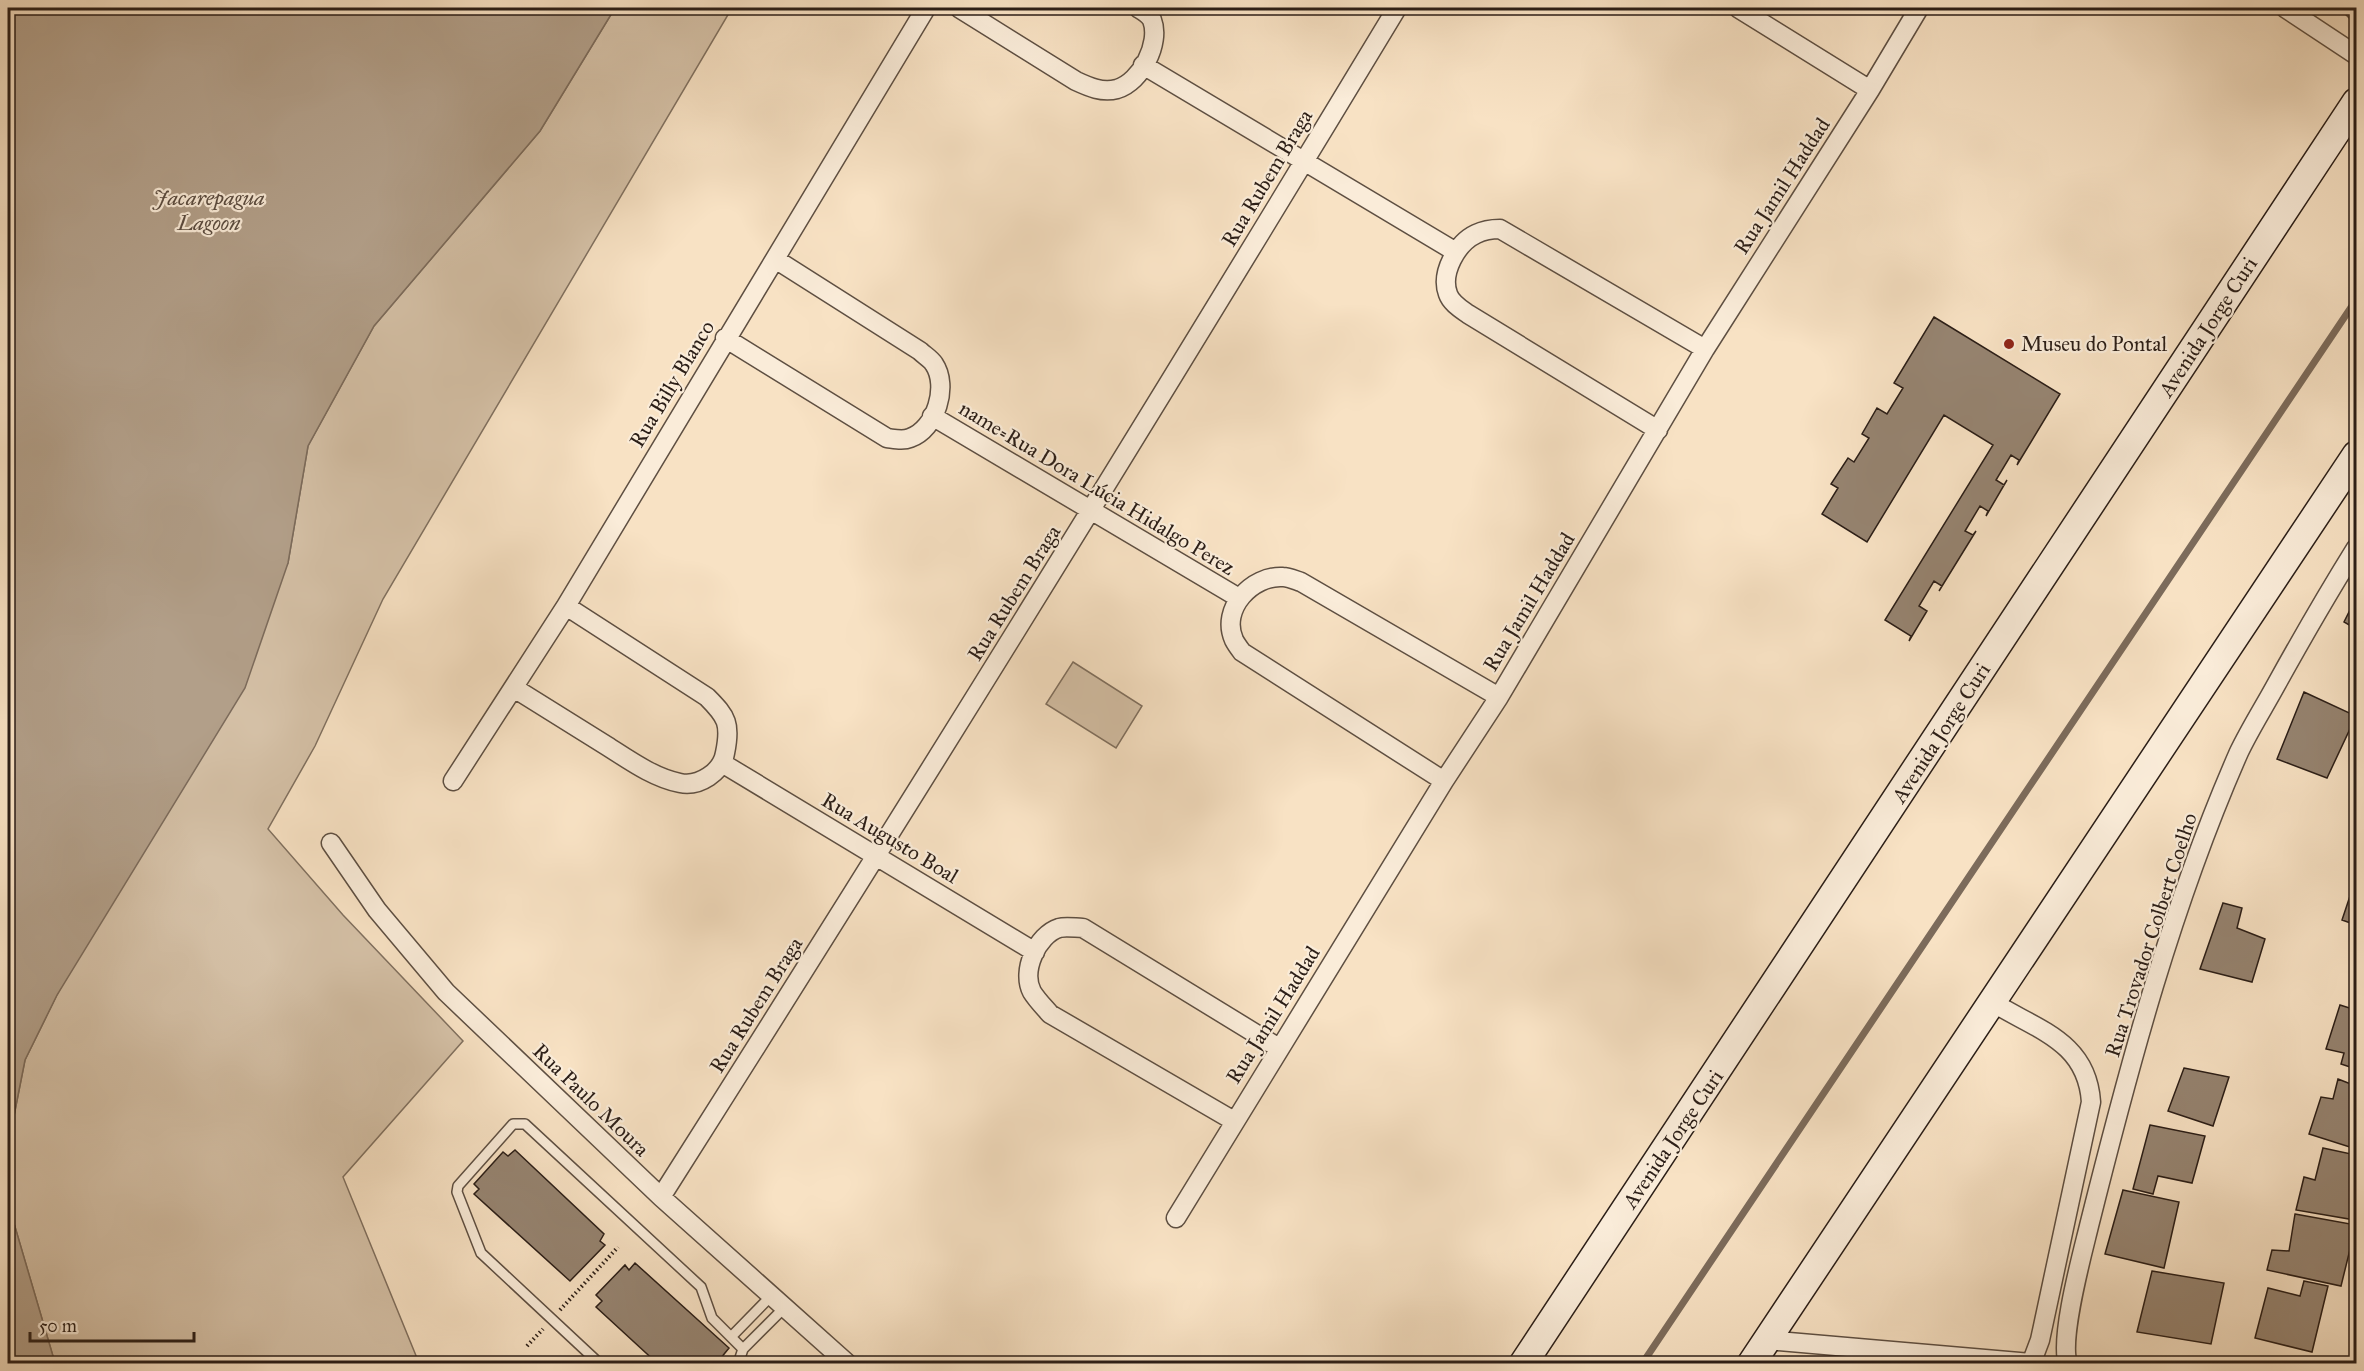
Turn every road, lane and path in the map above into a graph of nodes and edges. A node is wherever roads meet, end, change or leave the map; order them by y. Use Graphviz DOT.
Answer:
graph roads {
  1 [pos="926,8"];
  2 [pos="959,8"];
  3 [pos="1138,8"];
  4 [pos="1397,8"];
  5 [pos="1738,8"];
  6 [pos="1919,8"];
  7 [pos="2285,8"];
  8 [pos="2353,8"];
  9 [pos="2356,11"];
  10 [pos="2356,55"];
  11 [pos="1143,65"];
  12 [pos="1870,90"];
  13 [pos="2356,102"];
  14 [pos="1304,162"];
  15 [pos="1456,252"];
  16 [pos="774,259"];
  17 [pos="725,338"];
  18 [pos="1705,349"];
  19 [pos="932,416"];
  20 [pos="1658,430"];
  21 [pos="2356,455"];
  22 [pos="1091,510"];
  23 [pos="2356,548"];
  24 [pos="1239,598"];
  25 [pos="566,606"];
  26 [pos="514,688"];
  27 [pos="1499,697"];
  28 [pos="722,763"];
  29 [pos="453,782"];
  30 [pos="1444,782"];
  31 [pos="331,843"];
  32 [pos="877,856"];
  33 [pos="1035,952"];
  34 [pos="1992,1002"];
  35 [pos="1280,1048"];
  36 [pos="1234,1121"];
  37 [pos="661,1197"];
  38 [pos="1176,1218"];
  39 [pos="618,1247"];
  40 [pos="779,1301"];
  41 [pos="552,1319"];
  42 [pos="731,1337"];
  43 [pos="1767,1341"];
  44 [pos="527,1346"];
  45 [pos="743,1349"];
  46 [pos="2031,1363"];
  47 [pos="600,1364"];
  48 [pos="738,1364"];
  49 [pos="848,1364"];
  50 [pos="1523,1364"];
  51 [pos="1751,1364"];
  52 [pos="2068,1364"];
  1 -- 16 [label="street, Rua Billy Blanco"];
  2 -- 11 [label="street"];
  3 -- 11 [label="street"];
  4 -- 14 [label="street, Rua Rubem Braga"];
  5 -- 12 [label="street"];
  6 -- 12 [label="street, Rua Jamil Haddad"];
  7 -- 10 [label="street"];
  8 -- 9 [label="street"];
  11 -- 14 [label="street"];
  12 -- 18 [label="street, Rua Jamil Haddad"];
  13 -- 50 [label="street, Avenida Jorge Curi"];
  14 -- 15 [label="street"];
  14 -- 22 [label="street, Rua Rubem Braga"];
  15 -- 18 [label="street"];
  15 -- 20 [label="street"];
  16 -- 17 [label="street, Rua Billy Blanco"];
  16 -- 19 [label="street, name=Rua Dora Lúcia Hidalgo Perez"];
  17 -- 19 [label="street, name=Rua Dora Lúcia Hidalgo Perez"];
  17 -- 25 [label="street, Rua Billy Blanco"];
  18 -- 20 [label="street, Rua Jamil Haddad"];
  19 -- 22 [label="street, name=Rua Dora Lúcia Hidalgo Perez"];
  20 -- 27 [label="street, Rua Jamil Haddad"];
  21 -- 34 [label="street"];
  22 -- 24 [label="street, name=Rua Dora Lúcia Hidalgo Perez"];
  22 -- 32 [label="street, Rua Rubem Braga"];
  23 -- 52 [label="street, Rua Trovador Colbert Coelho"];
  24 -- 27 [label="street, name=Rua Dora Lúcia Hidalgo Perez"];
  24 -- 30 [label="street, name=Rua Dora Lúcia Hidalgo Perez"];
  25 -- 26 [label="street, Rua Billy Blanco"];
  25 -- 28 [label="street"];
  26 -- 28 [label="street"];
  26 -- 29 [label="street, Rua Billy Blanco"];
  27 -- 30 [label="street, Rua Jamil Haddad"];
  28 -- 32 [label="street, Rua Augusto Boal"];
  30 -- 35 [label="street, Rua Jamil Haddad"];
  31 -- 37 [label="street, Rua Paulo Moura"];
  32 -- 33 [label="street, Rua Augusto Boal"];
  32 -- 37 [label="street, Rua Rubem Braga"];
  33 -- 35 [label="street"];
  33 -- 36 [label="street"];
  34 -- 43 [label="street"];
  34 -- 46 [label="street"];
  35 -- 36 [label="street, Rua Jamil Haddad"];
  36 -- 38 [label="street, Rua Jamil Haddad"];
  37 -- 40 [label="street, Rua Paulo Moura"];
  39 -- 41 [label="path"];
  40 -- 42 [label="lane"];
  40 -- 45 [label="lane"];
  40 -- 49 [label="street, Rua Paulo Moura"];
  41 -- 42 [label="lane"];
  41 -- 44 [label="path"];
  41 -- 47 [label="lane"];
  42 -- 45 [label="lane"];
  43 -- 46 [label="street"];
  43 -- 51 [label="street"];
  45 -- 48 [label="lane"];
}
